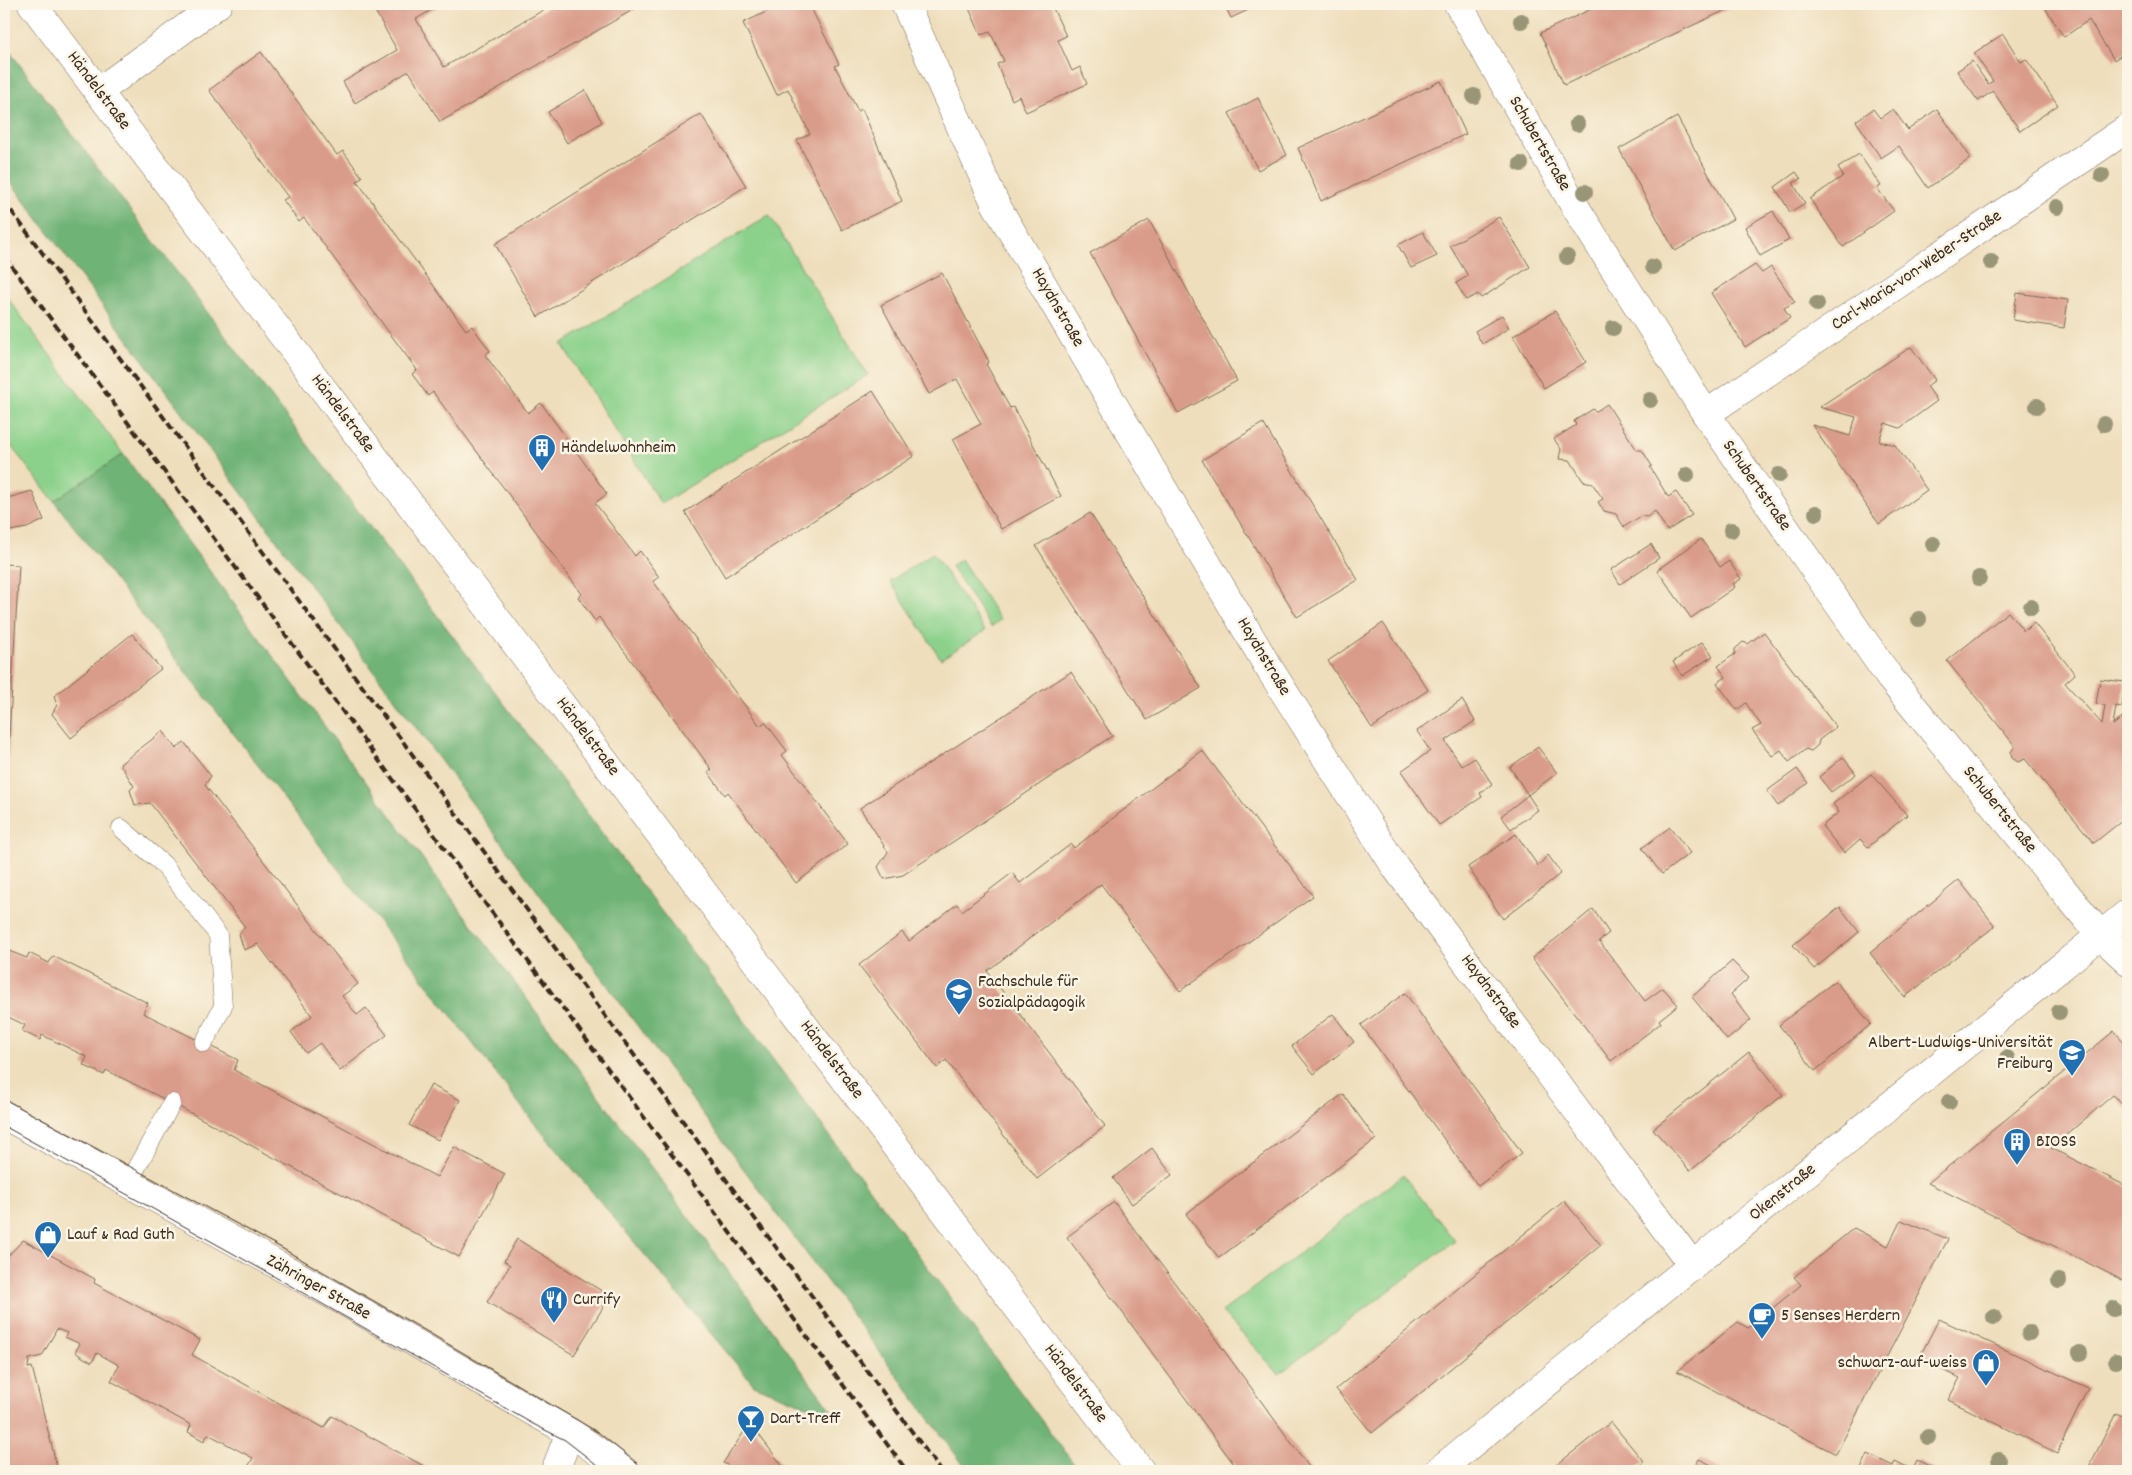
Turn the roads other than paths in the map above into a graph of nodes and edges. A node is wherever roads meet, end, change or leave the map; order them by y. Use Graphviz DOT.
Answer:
graph roads {
  1 [pos="32,4"];
  2 [pos="218,4"];
  3 [pos="905,4"];
  4 [pos="1458,4"];
  5 [pos="98,92"];
  6 [pos="2128,128"];
  7 [pos="1706,414"];
  8 [pos="121,828"];
  9 [pos="2128,913"];
  10 [pos="2101,936"];
  11 [pos="2128,961"];
  12 [pos="204,1043"];
  13 [pos="172,1103"];
  14 [pos="4,1115"];
  15 [pos="128,1183"];
  16 [pos="1693,1266"];
  17 [pos="570,1432"];
  18 [pos="555,1471"];
  19 [pos="626,1471"];
  20 [pos="1141,1471"];
  21 [pos="1438,1471"];
  1 -- 5 [label="street, Händelstraße"];
  2 -- 5 [label="street"];
  3 -- 16 [label="street, Haydnstraße"];
  4 -- 7 [label="street, Schubertstraße"];
  5 -- 20 [label="street, Händelstraße"];
  6 -- 7 [label="street, Carl-Maria-von-Weber-Straße"];
  7 -- 10 [label="street, Schubertstraße"];
  8 -- 12 [label="lane"];
  9 -- 10 [label="street, Okenstraße"];
  10 -- 11 [label="street, Schubertstraße"];
  10 -- 16 [label="street, Okenstraße"];
  13 -- 15 [label="lane"];
  14 -- 15 [label="street, Zähringer Straße"];
  15 -- 17 [label="street, Zähringer Straße"];
  16 -- 21 [label="street, Okenstraße"];
  17 -- 18 [label="street"];
  17 -- 19 [label="street, Zähringer Straße"];
}
